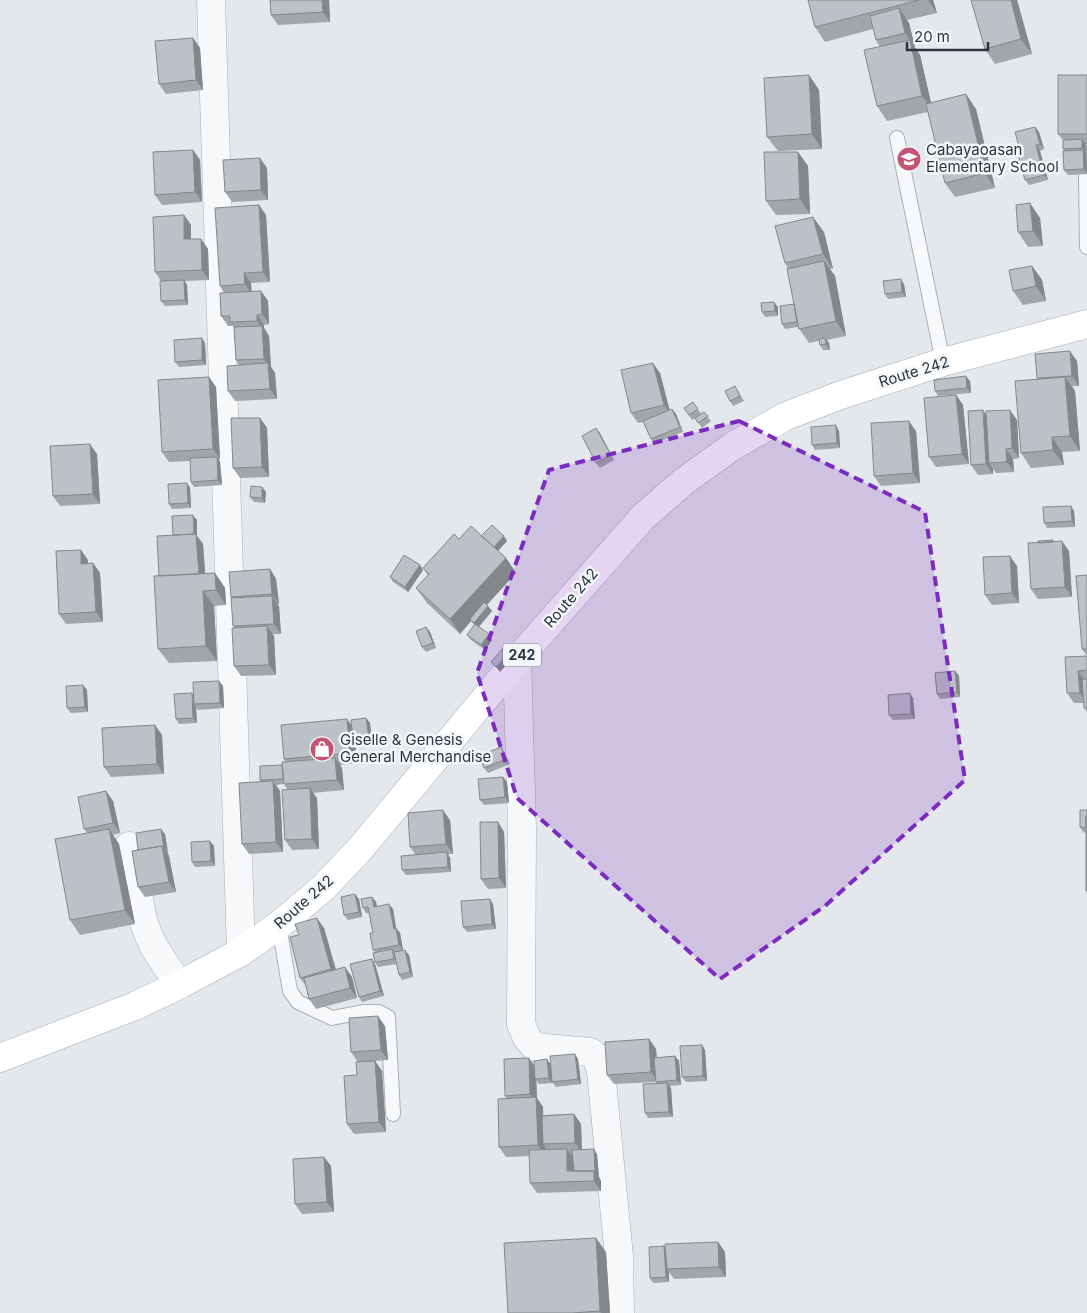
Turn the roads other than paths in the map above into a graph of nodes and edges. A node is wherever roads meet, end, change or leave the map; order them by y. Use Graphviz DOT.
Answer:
graph roads {
  1 [pos="211,0"];
  2 [pos="897,138"];
  3 [pos="1086,176"];
  4 [pos="1087,247"];
  5 [pos="1087,324"];
  6 [pos="943,362"];
  7 [pos="517,660"];
  8 [pos="129,846"];
  9 [pos="279,925"];
  10 [pos="241,952"];
  11 [pos="179,985"];
  12 [pos="0,1058"];
  13 [pos="393,1114"];
  14 [pos="620,1313"];
  1 -- 10 [label="street"];
  2 -- 6 [label="lane"];
  3 -- 4 [label="lane"];
  5 -- 6 [label="main road, Route 242 / 242"];
  6 -- 7 [label="main road, Route 242 / 242"];
  7 -- 9 [label="main road, Route 242 / 242"];
  7 -- 14 [label="street"];
  8 -- 11 [label="street"];
  9 -- 10 [label="main road, Route 242 / 242"];
  9 -- 13 [label="lane"];
  10 -- 11 [label="main road, Route 242 / 242"];
  11 -- 12 [label="main road, Route 242 / 242"];
}
